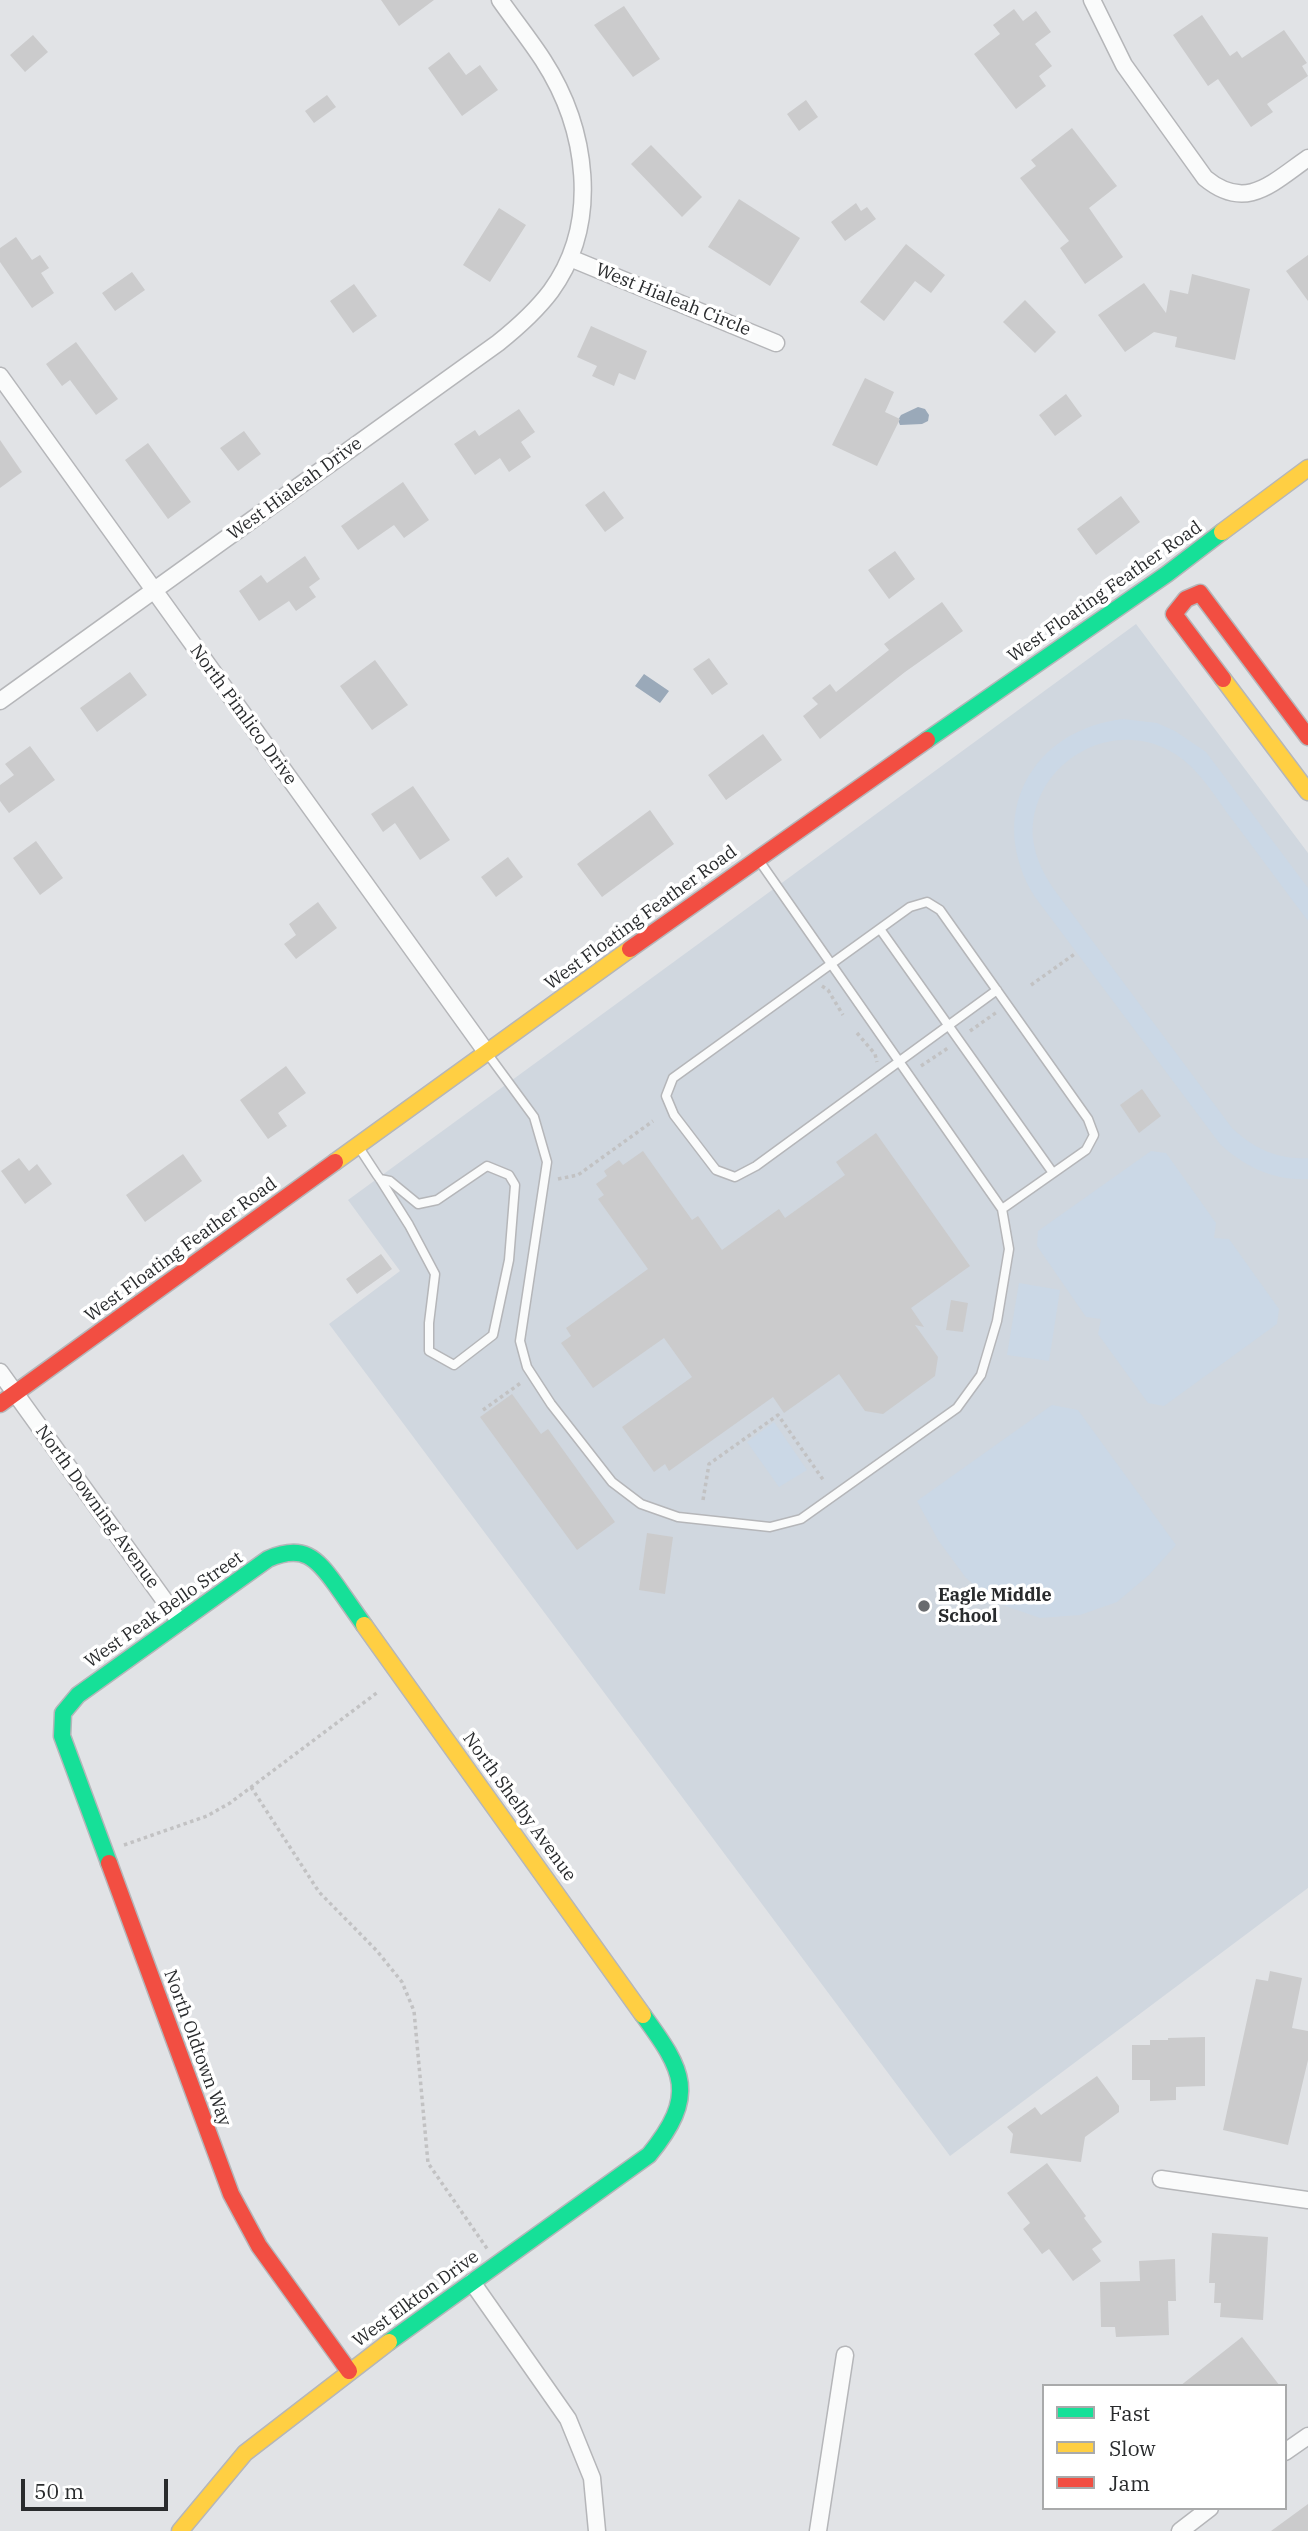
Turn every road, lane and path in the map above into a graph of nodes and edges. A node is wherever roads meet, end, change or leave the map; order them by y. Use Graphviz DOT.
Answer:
graph roads {
  1 [pos="500,0"];
  2 [pos="1092,0"];
  3 [pos="1308,158"];
  4 [pos="570,258"];
  5 [pos="776,343"];
  6 [pos="0,376"];
  7 [pos="1308,468"];
  8 [pos="1167,574"];
  9 [pos="154,590"];
  10 [pos="1186,599"];
  11 [pos="0,701"];
  12 [pos="1308,737"];
  13 [pos="1308,792"];
  14 [pos="757,858"];
  15 [pos="880,929"];
  16 [pos="1076,953"];
  17 [pos="831,965"];
  18 [pos="1031,985"];
  19 [pos="822,986"];
  20 [pos="997,990"];
  21 [pos="998,1012"];
  22 [pos="843,1015"];
  23 [pos="948,1025"];
  24 [pos="857,1033"];
  25 [pos="968,1033"];
  26 [pos="950,1046"];
  27 [pos="487,1053"];
  28 [pos="898,1061"];
  29 [pos="877,1062"];
  30 [pos="921,1066"];
  31 [pos="653,1121"];
  32 [pos="358,1146"];
  33 [pos="1053,1173"];
  34 [pos="555,1179"];
  35 [pos="380,1180"];
  36 [pos="1002,1209"];
  37 [pos="0,1372"];
  38 [pos="522,1382"];
  39 [pos="15,1393"];
  40 [pos="0,1404"];
  41 [pos="482,1410"];
  42 [pos="824,1480"];
  43 [pos="703,1500"];
  44 [pos="295,1551"];
  45 [pos="180,1622"];
  46 [pos="378,1692"];
  47 [pos="63,1713"];
  48 [pos="251,1787"];
  49 [pos="122,1845"];
  50 [pos="678,2106"];
  51 [pos="1161,2179"];
  52 [pos="1308,2200"];
  53 [pos="492,2256"];
  54 [pos="472,2283"];
  55 [pos="845,2355"];
  56 [pos="349,2371"];
  57 [pos="1308,2437"];
  58 [pos="1287,2451"];
  59 [pos="1207,2510"];
  60 [pos="180,2531"];
  61 [pos="597,2531"];
  62 [pos="818,2531"];
  63 [pos="1180,2531"];
  1 -- 4 [label="street, West Hialeah Drive"];
  2 -- 3 [label="street"];
  4 -- 5 [label="street, West Hialeah Circle"];
  4 -- 9 [label="street, West Hialeah Drive"];
  6 -- 9 [label="street, North Pimlico Drive"];
  7 -- 8 [label="street, West Floating Feather Road"];
  8 -- 10 [label="street"];
  8 -- 14 [label="street, West Floating Feather Road"];
  9 -- 11 [label="street, West Hialeah Drive"];
  9 -- 27 [label="street, North Pimlico Drive"];
  10 -- 12 [label="street"];
  10 -- 13 [label="street"];
  14 -- 17 [label="lane"];
  14 -- 27 [label="street, West Floating Feather Road"];
  15 -- 17 [label="lane"];
  15 -- 20 [label="lane"];
  15 -- 23 [label="lane"];
  16 -- 18 [label="path"];
  17 -- 28 [label="lane"];
  17 -- 28 [label="lane"];
  19 -- 22 [label="path"];
  20 -- 23 [label="lane"];
  20 -- 33 [label="lane"];
  21 -- 25 [label="path"];
  23 -- 28 [label="lane"];
  23 -- 33 [label="lane"];
  24 -- 29 [label="path"];
  26 -- 30 [label="path"];
  27 -- 32 [label="street, West Floating Feather Road"];
  27 -- 36 [label="lane"];
  28 -- 36 [label="lane"];
  31 -- 34 [label="path"];
  32 -- 35 [label="lane"];
  32 -- 39 [label="street, West Floating Feather Road"];
  33 -- 36 [label="lane"];
  35 -- 35 [label="lane"];
  37 -- 39 [label="street, North Downing Avenue"];
  38 -- 41 [label="path"];
  39 -- 40 [label="street, West Floating Feather Road"];
  39 -- 45 [label="street, North Downing Avenue"];
  42 -- 43 [label="path"];
  44 -- 45 [label="street, West Peak Bello Street"];
  44 -- 50 [label="street, North Shelby Avenue"];
  45 -- 47 [label="street, West Peak Bello Street"];
  46 -- 48 [label="path"];
  47 -- 56 [label="street, North Oldtown Way"];
  48 -- 49 [label="path"];
  48 -- 53 [label="path"];
  50 -- 54 [label="street, West Elkton Drive"];
  51 -- 52 [label="street"];
  54 -- 56 [label="street, West Elkton Drive"];
  54 -- 61 [label="street"];
  55 -- 62 [label="street"];
  56 -- 60 [label="street, West Elkton Drive"];
  57 -- 58 [label="street"];
  59 -- 63 [label="street"];
}
